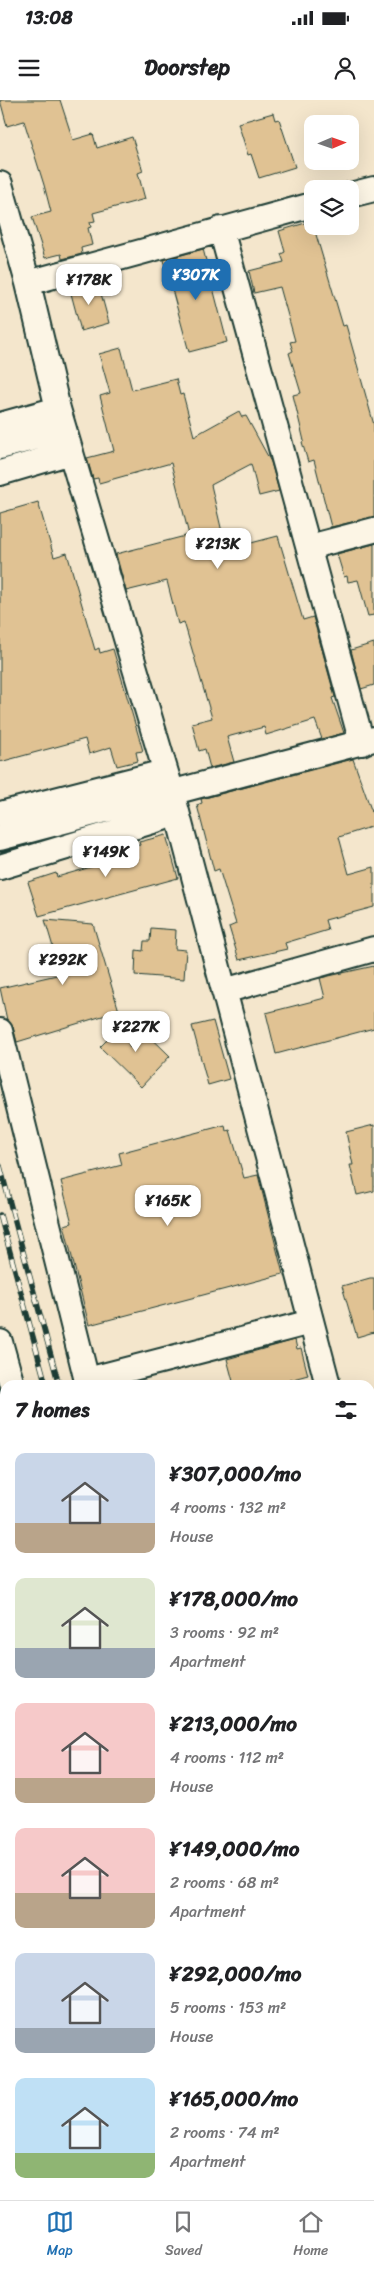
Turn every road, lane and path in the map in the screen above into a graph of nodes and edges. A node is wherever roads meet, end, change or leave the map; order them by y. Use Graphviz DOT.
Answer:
graph roads {
  1 [pos="0,184"];
  2 [pos="374,189"];
  3 [pos="359,193"];
  4 [pos="304,207"];
  5 [pos="222,230"];
  6 [pos="9,252"];
  7 [pos="28,283"];
  8 [pos="0,425"];
  9 [pos="60,432"];
  10 [pos="0,448"];
  11 [pos="0,473"];
  12 [pos="374,530"];
  13 [pos="309,547"];
  14 [pos="368,741"];
  15 [pos="171,793"];
  16 [pos="0,814"];
  17 [pos="0,838"];
  18 [pos="0,867"];
  19 [pos="374,949"];
  20 [pos="224,991"];
  21 [pos="0,1031"];
  22 [pos="311,1322"];
  23 [pos="0,1342"];
  24 [pos="11,1380"];
  25 [pos="87,1380"];
  26 [pos="95,1380"];
  27 [pos="327,1380"];
  1 -- 6 [label="street"];
  2 -- 3 [label="street"];
  4 -- 5 [label="street"];
  5 -- 7 [label="street"];
  5 -- 13 [label="street"];
  6 -- 7 [label="street"];
  7 -- 9 [label="street"];
  8 -- 9 [label="street"];
  9 -- 10 [label="street"];
  9 -- 11 [label="street"];
  9 -- 15 [label="street"];
  12 -- 13 [label="street"];
  13 -- 14 [label="street"];
  14 -- 15 [label="street"];
  15 -- 16 [label="street"];
  15 -- 17 [label="street"];
  15 -- 18 [label="street"];
  15 -- 20 [label="street"];
  19 -- 20 [label="street"];
  20 -- 22 [label="street"];
  21 -- 25 [label="street"];
  22 -- 26 [label="street"];
  22 -- 27 [label="street"];
  23 -- 24 [label="street"];
}
